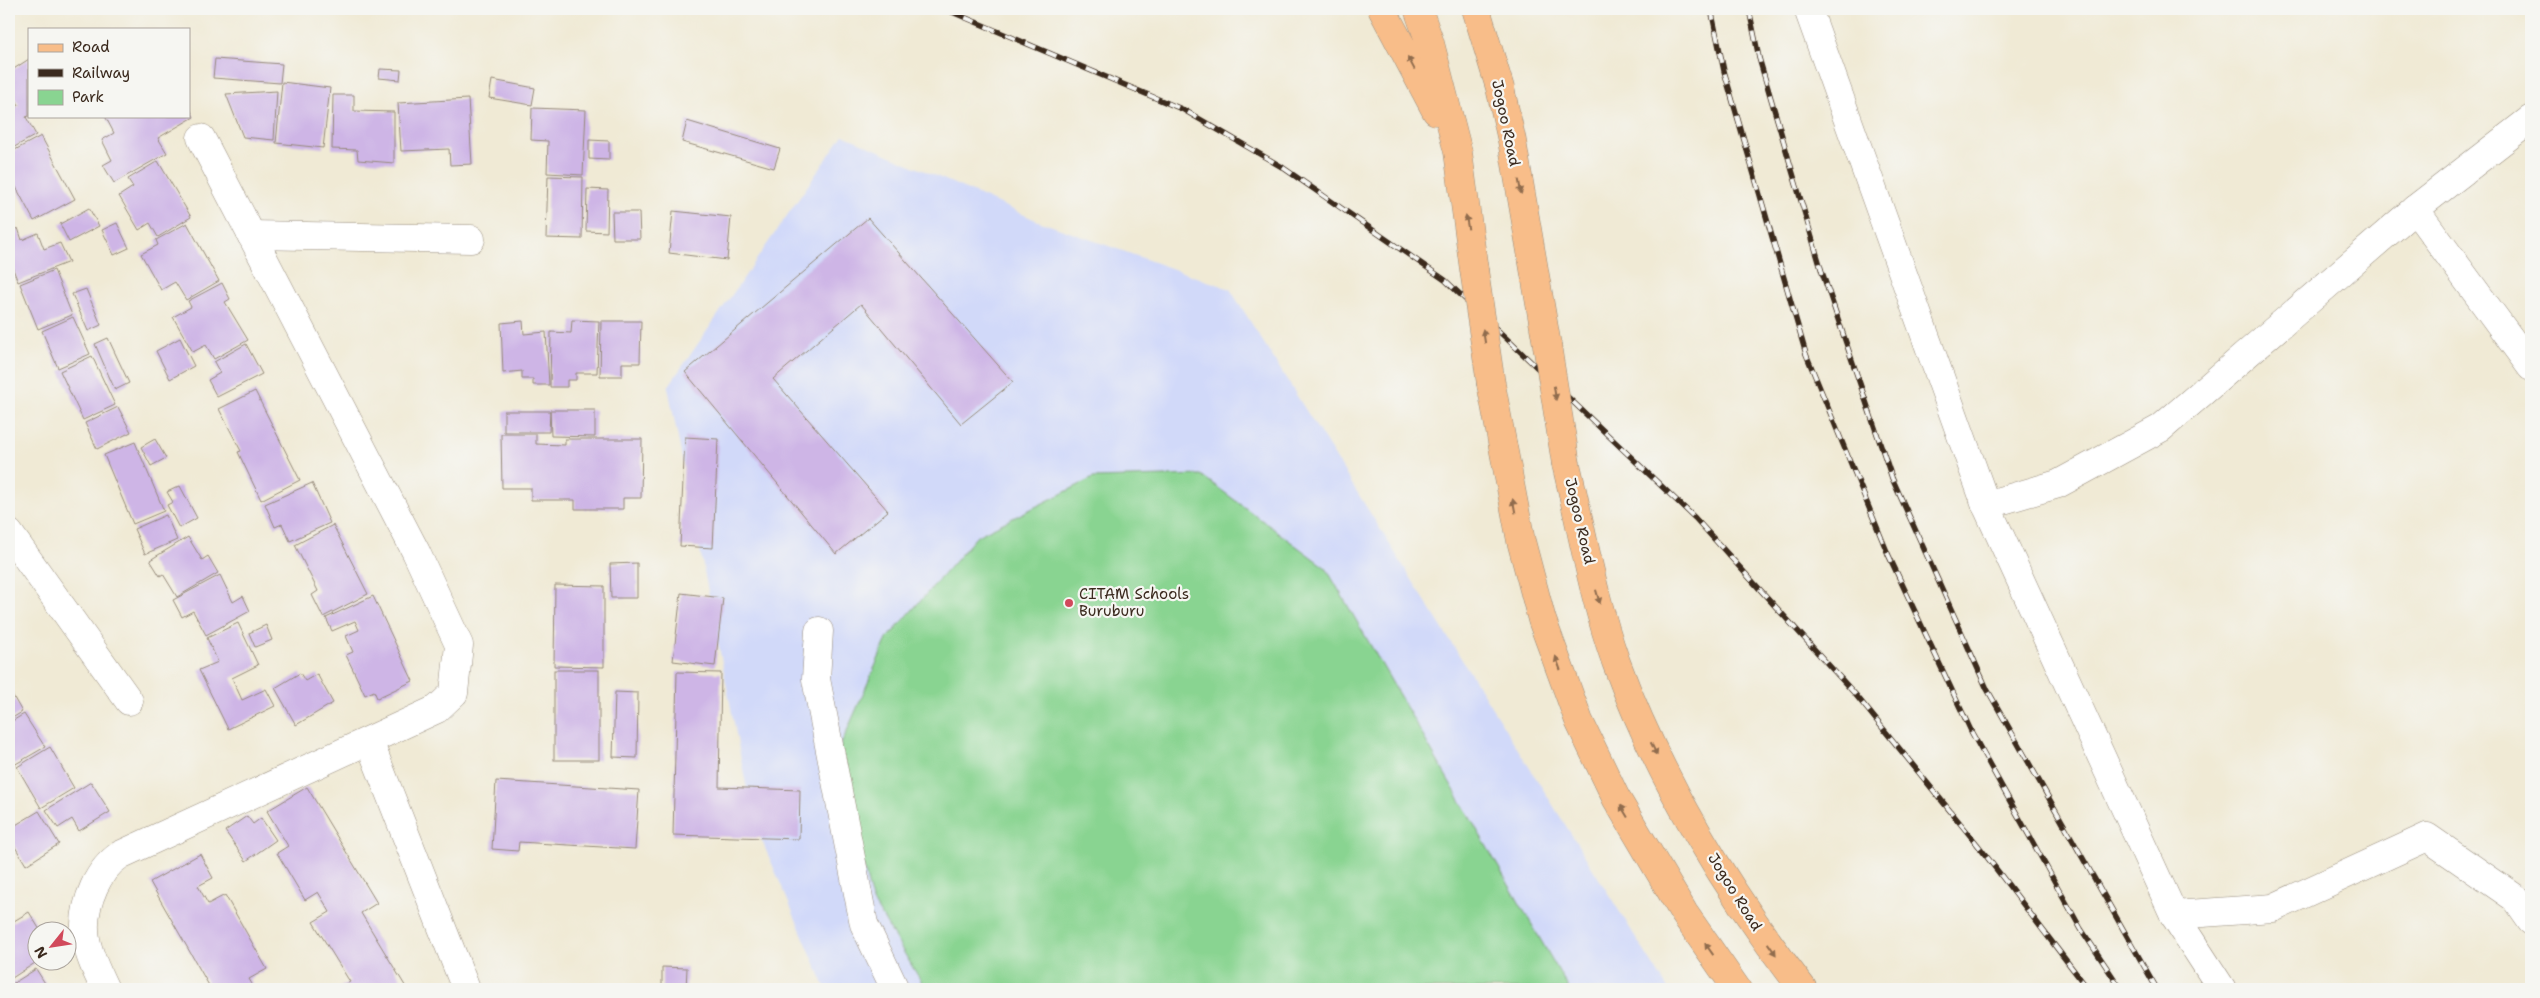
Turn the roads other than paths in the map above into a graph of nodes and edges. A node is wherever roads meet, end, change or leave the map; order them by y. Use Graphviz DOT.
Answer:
graph roads {
  1 [pos="1382,9"];
  2 [pos="1418,9"];
  3 [pos="1476,9"];
  4 [pos="1491,9"];
  5 [pos="1808,9"];
  6 [pos="1500,88"];
  7 [pos="2531,119"];
  8 [pos="201,138"];
  9 [pos="1458,152"];
  10 [pos="2415,209"];
  11 [pos="251,235"];
  12 [pos="471,239"];
  13 [pos="2531,367"];
  14 [pos="1986,505"];
  15 [pos="9,533"];
  16 [pos="819,631"];
  17 [pos="130,701"];
  18 [pos="369,741"];
  19 [pos="2523,893"];
  20 [pos="2174,915"];
  21 [pos="2531,921"];
  22 [pos="105,989"];
  23 [pos="466,989"];
  24 [pos="895,989"];
  25 [pos="1737,989"];
  26 [pos="1803,989"];
  27 [pos="2222,989"];
  9 -- 1 [label="main road, one-way"];
  2 -- 9 [label="main road"];
  3 -- 6 [label="main road, Jogoo Road"];
  4 -- 6 [label="main road"];
  5 -- 14 [label="street"];
  6 -- 26 [label="main road, Jogoo Road, one-way, bridge"];
  7 -- 10 [label="street"];
  8 -- 11 [label="street"];
  25 -- 9 [label="main road, one-way, bridge"];
  10 -- 13 [label="street"];
  10 -- 14 [label="street"];
  11 -- 12 [label="street"];
  11 -- 18 [label="street"];
  14 -- 20 [label="street"];
  15 -- 17 [label="street"];
  16 -- 24 [label="street"];
  18 -- 22 [label="street"];
  18 -- 23 [label="street"];
  19 -- 20 [label="street"];
  19 -- 21 [label="street"];
  20 -- 27 [label="street"];
}
